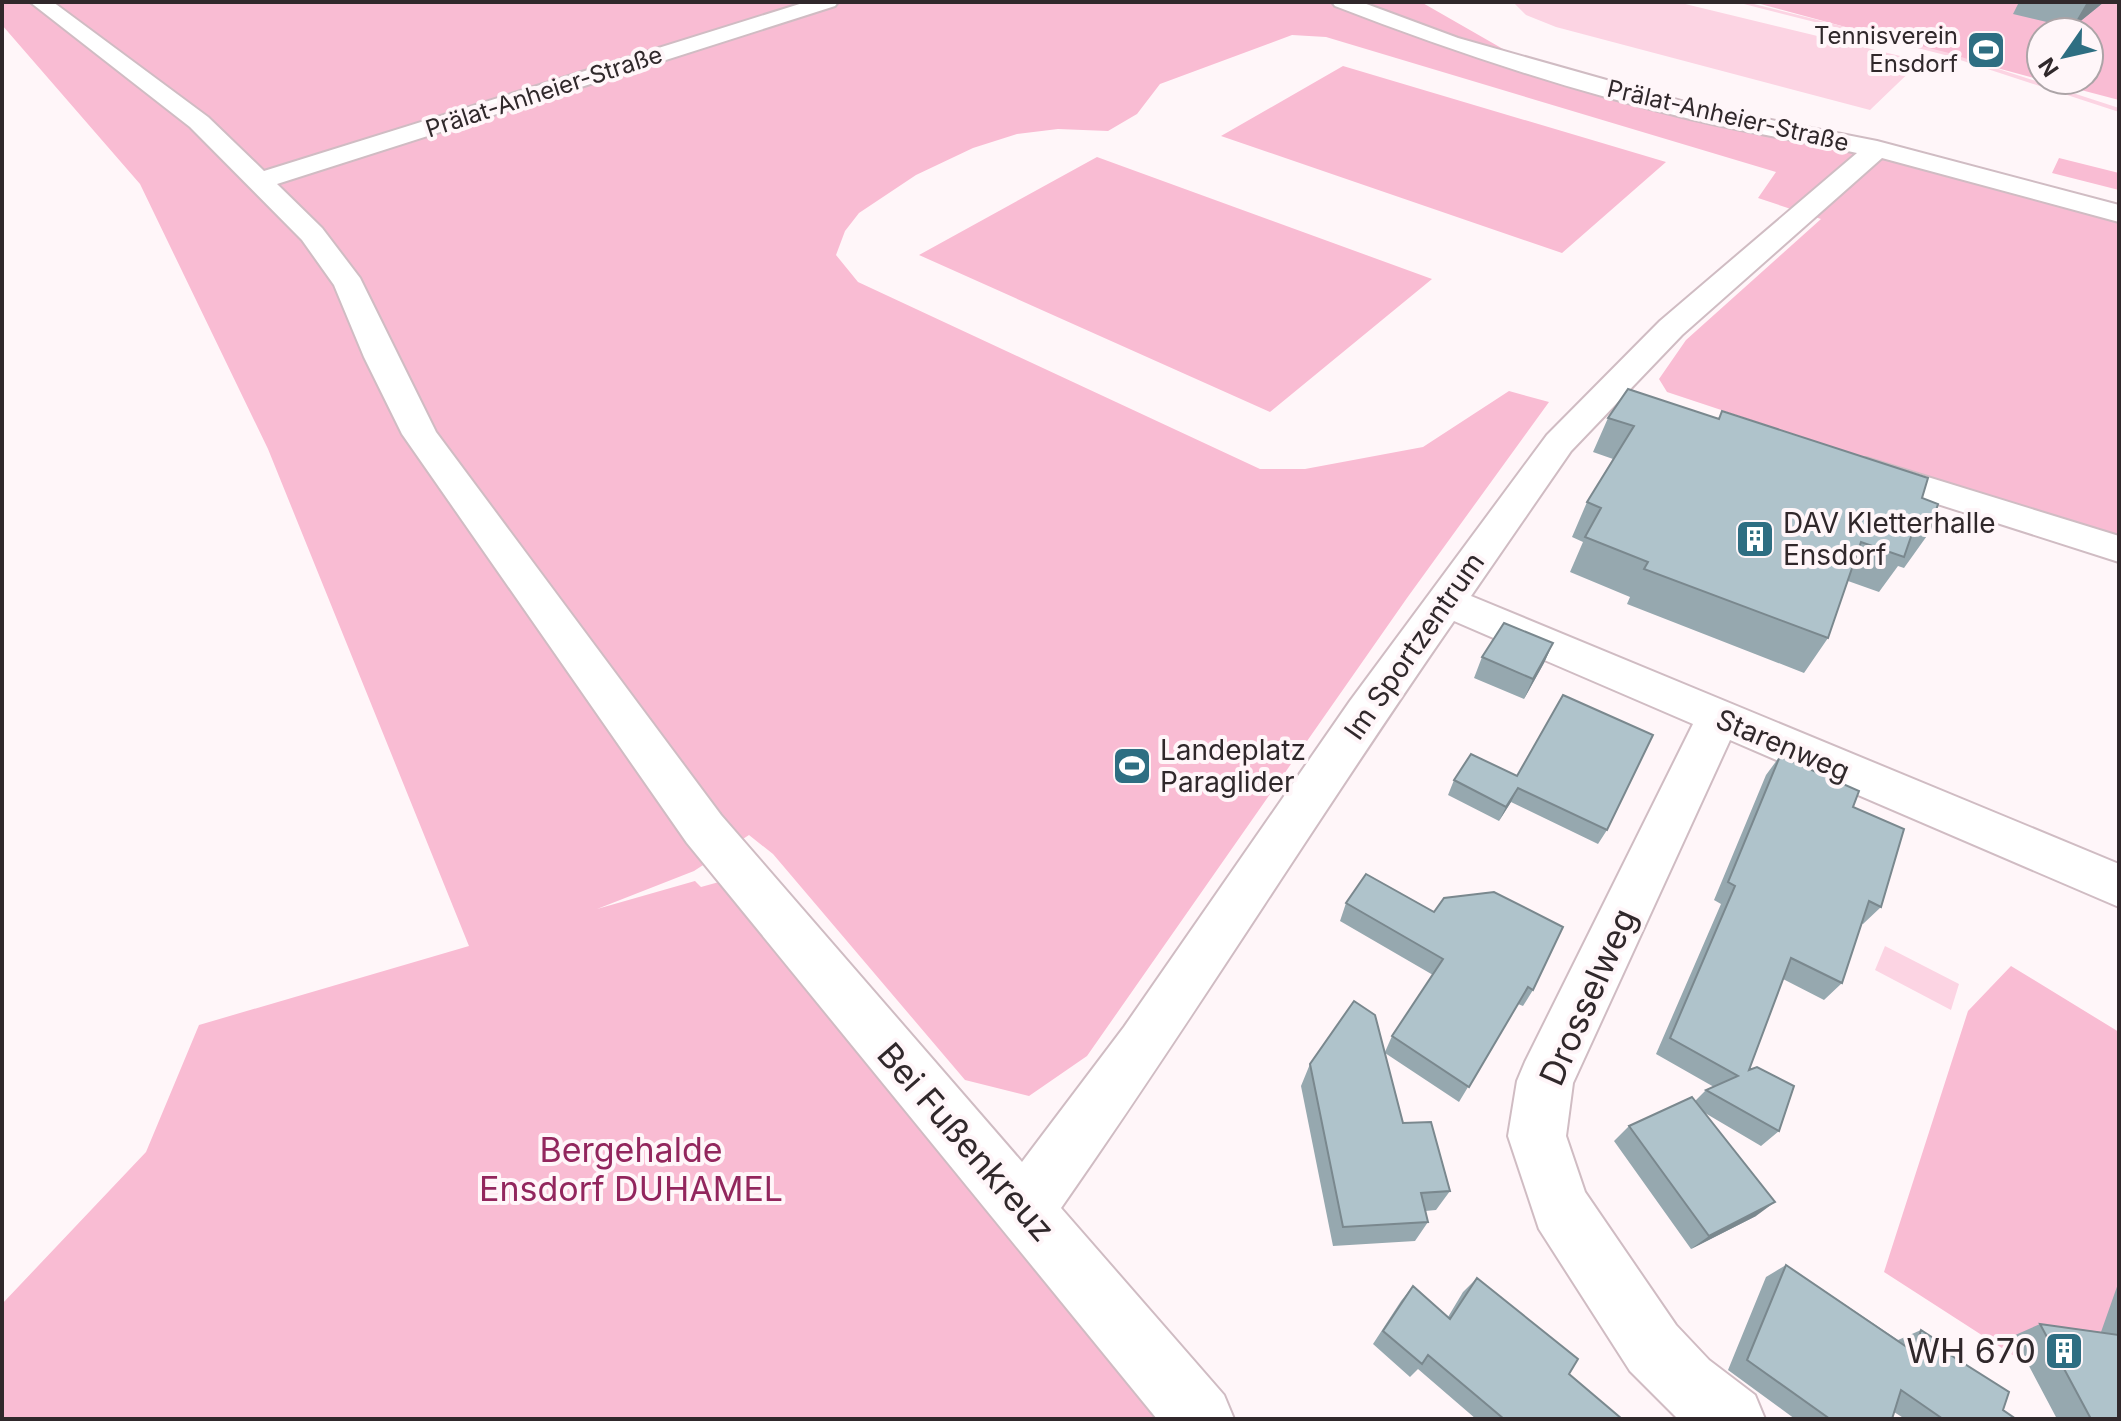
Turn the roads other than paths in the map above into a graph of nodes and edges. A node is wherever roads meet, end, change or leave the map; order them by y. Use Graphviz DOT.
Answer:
graph roads {
  1 [pos="40,2"];
  2 [pos="828,2"];
  3 [pos="1342,2"];
  4 [pos="1877,149"];
  5 [pos="260,181"];
  6 [pos="2119,214"];
  7 [pos="1837,460"];
  8 [pos="2119,549"];
  9 [pos="1447,602"];
  10 [pos="1718,718"];
  11 [pos="2119,886"];
  12 [pos="1024,1209"];
  13 [pos="1200,1419"];
  14 [pos="1731,1419"];
  1 -- 5 [label="street, Bei Fußenkreuz"];
  2 -- 5 [label="street, Prälat-Anheier-Straße"];
  3 -- 4 [label="street, Prälat-Anheier-Straße"];
  4 -- 6 [label="street, Prälat-Anheier-Straße"];
  4 -- 9 [label="street, Im Sportzentrum"];
  5 -- 12 [label="street, Bei Fußenkreuz"];
  7 -- 8 [label="street"];
  9 -- 10 [label="street, Starenweg"];
  9 -- 12 [label="street, Im Sportzentrum"];
  10 -- 11 [label="street, Starenweg"];
  10 -- 14 [label="street, Drosselweg"];
  12 -- 13 [label="street, Bei Fußenkreuz"];
}
